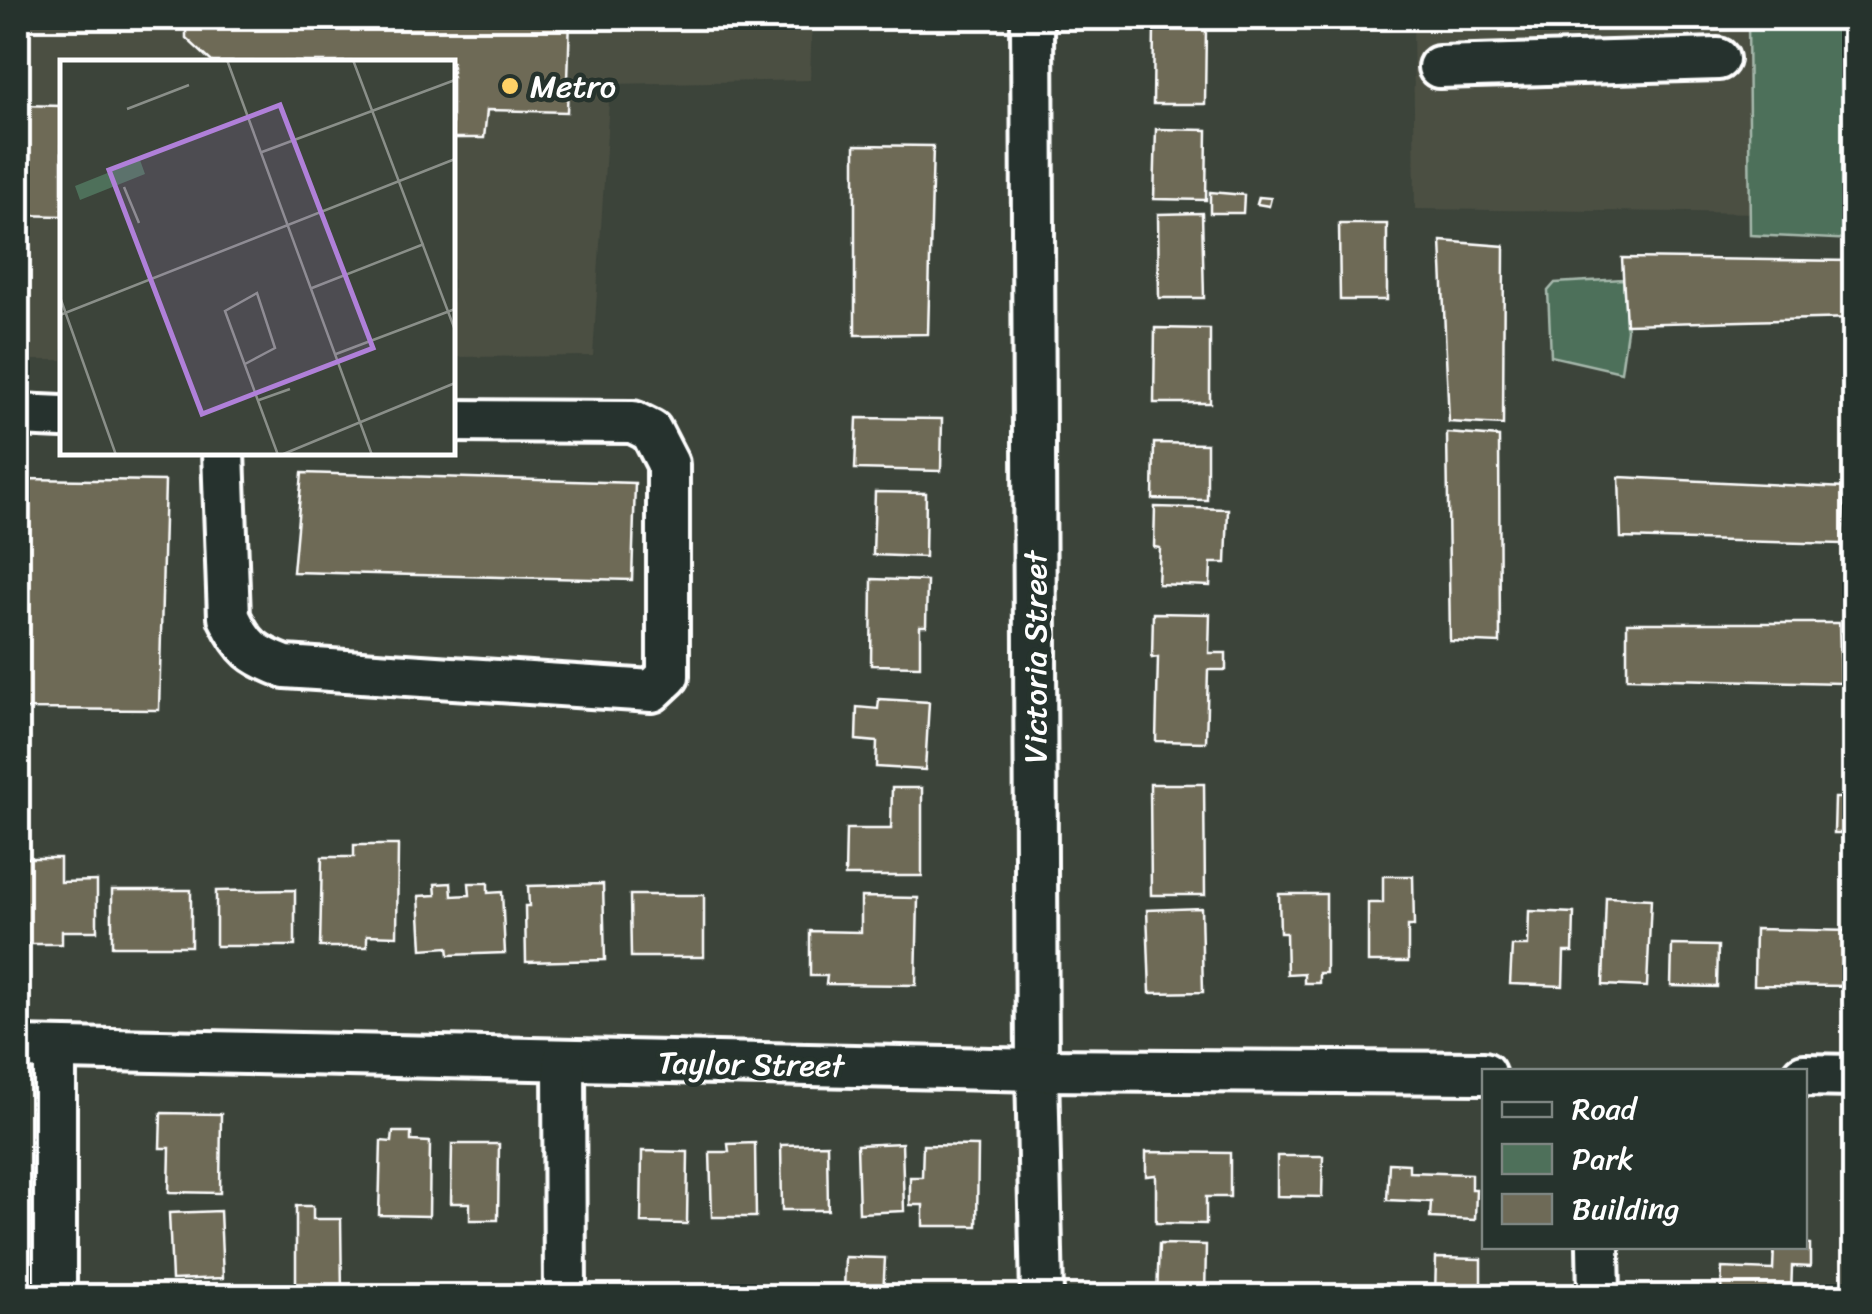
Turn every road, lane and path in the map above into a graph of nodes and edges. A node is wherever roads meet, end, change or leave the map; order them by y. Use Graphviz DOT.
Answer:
graph roads {
  1 [pos="1032,18"];
  2 [pos="1718,59"];
  3 [pos="1439,67"];
  4 [pos="18,416"];
  5 [pos="60,417"];
  6 [pos="455,421"];
  7 [pos="224,455"];
  8 [pos="36,1049"];
  9 [pos="564,1060"];
  10 [pos="1037,1070"];
  11 [pos="1482,1073"];
  12 [pos="1807,1076"];
  13 [pos="1854,1076"];
  14 [pos="1598,1249"];
  15 [pos="55,1296"];
  16 [pos="566,1296"];
  17 [pos="1042,1296"];
  18 [pos="1598,1296"];
  1 -- 10 [label="street, Victoria Street"];
  2 -- 3 [label="street"];
  4 -- 5 [label="street"];
  6 -- 7 [label="street"];
  8 -- 9 [label="street, Taylor Street"];
  8 -- 15 [label="street"];
  9 -- 10 [label="street, Taylor Street"];
  9 -- 16 [label="street"];
  10 -- 11 [label="street, Taylor Street"];
  10 -- 17 [label="street, Victoria Street"];
  12 -- 13 [label="street"];
  14 -- 18 [label="street"];
}
